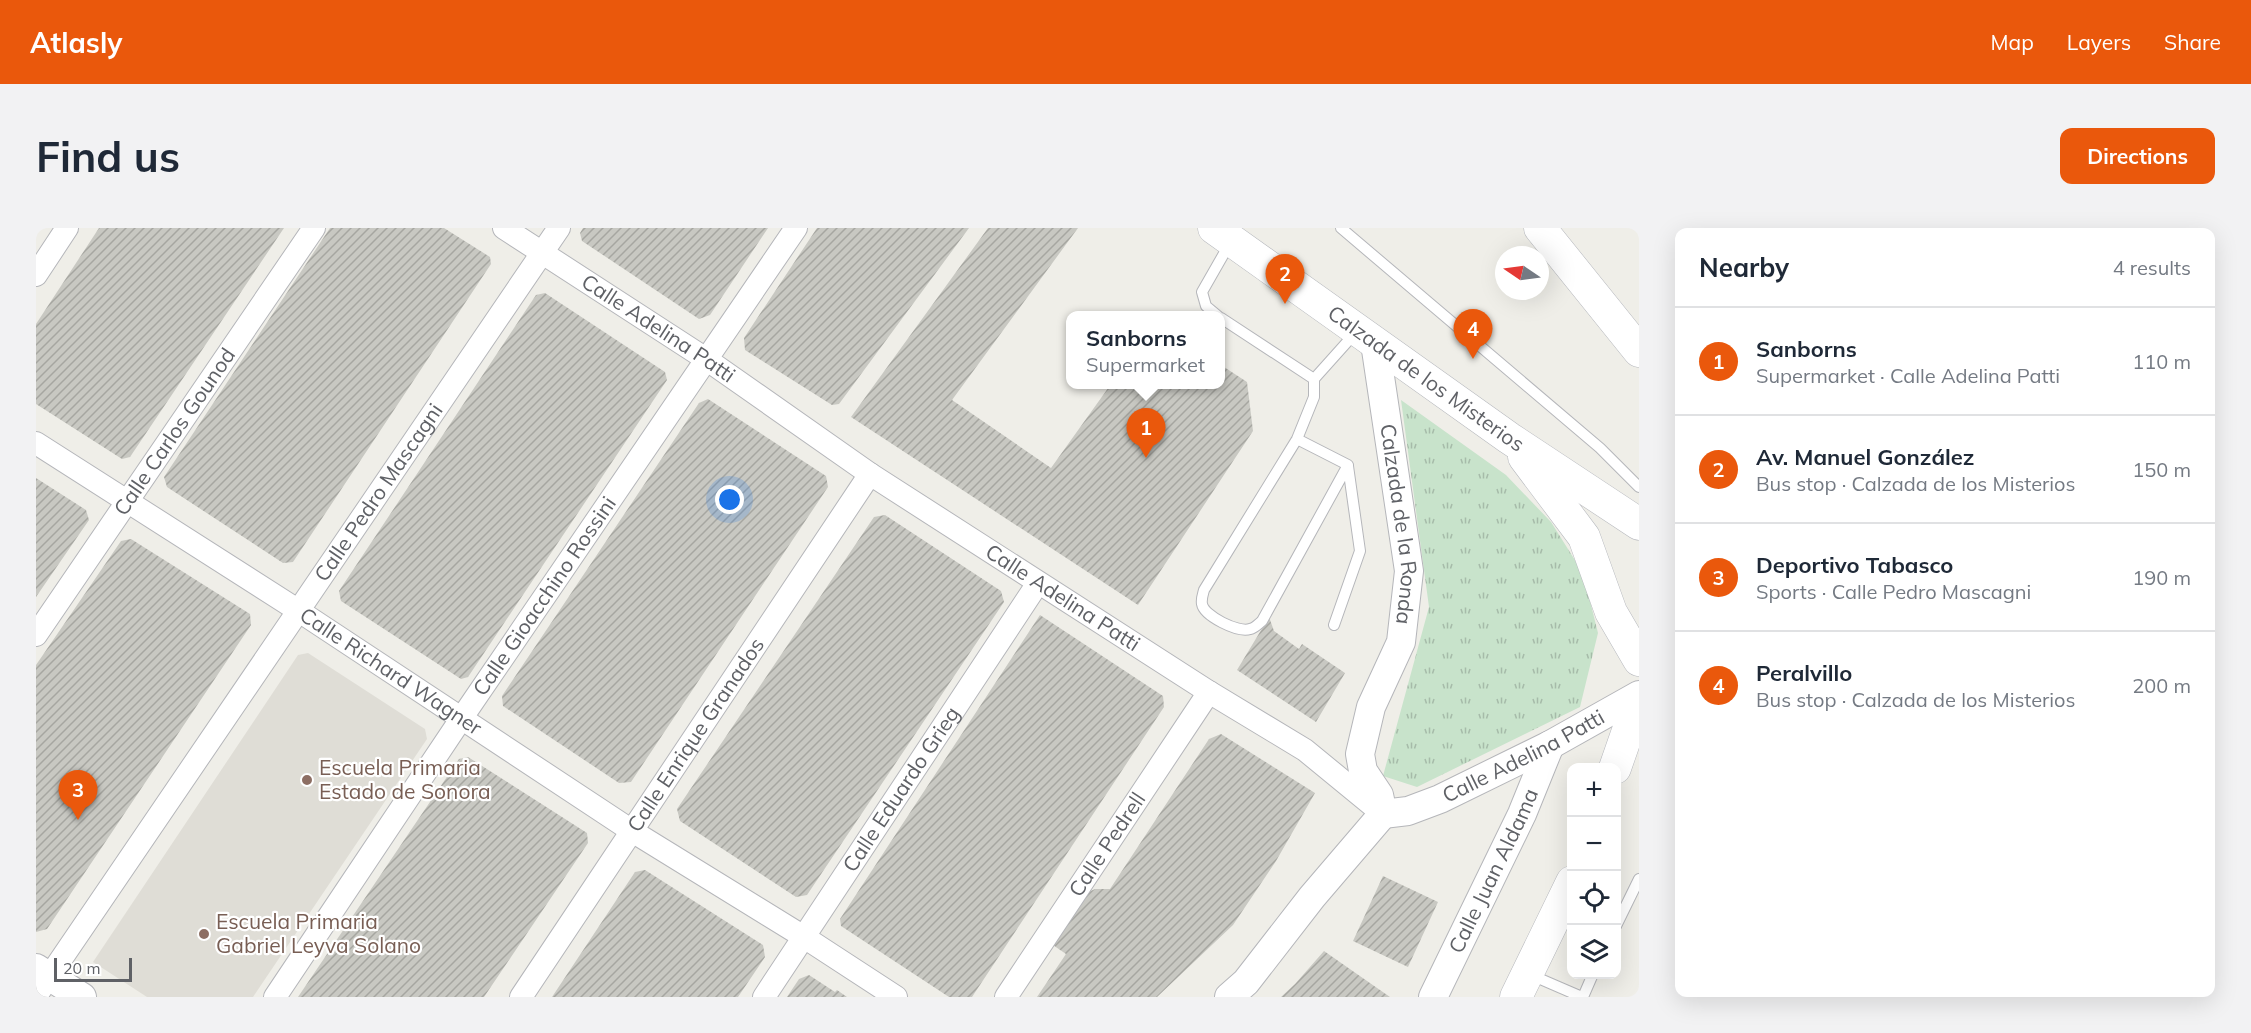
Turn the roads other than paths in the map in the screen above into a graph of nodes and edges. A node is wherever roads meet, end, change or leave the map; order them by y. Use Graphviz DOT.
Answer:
graph roads {
  1 [pos="67,228"];
  2 [pos="314,228"];
  3 [pos="504,228"];
  4 [pos="559,228"];
  5 [pos="796,228"];
  6 [pos="1341,228"];
  7 [pos="1540,228"];
  8 [pos="1223,234"];
  9 [pos="542,253"];
  10 [pos="36,275"];
  11 [pos="1212,311"];
  12 [pos="1225,321"];
  13 [pos="1367,336"];
  14 [pos="1639,351"];
  15 [pos="706,360"];
  16 [pos="1314,379"];
  17 [pos="1509,438"];
  18 [pos="1298,439"];
  19 [pos="36,443"];
  20 [pos="1348,465"];
  21 [pos="870,474"];
  22 [pos="1639,487"];
  23 [pos="126,502"];
  24 [pos="1639,524"];
  25 [pos="1038,582"];
  26 [pos="299,611"];
  27 [pos="1334,625"];
  28 [pos="36,635"];
  29 [pos="1639,660"];
  30 [pos="1209,692"];
  31 [pos="1639,697"];
  32 [pos="461,719"];
  33 [pos="1550,745"];
  34 [pos="1617,763"];
  35 [pos="1383,814"];
  36 [pos="632,831"];
  37 [pos="1639,879"];
  38 [pos="1567,892"];
  39 [pos="1617,925"];
  40 [pos="804,938"];
  41 [pos="1591,979"];
  42 [pos="40,980"];
  43 [pos="1522,985"];
  44 [pos="82,997"];
  45 [pos="275,997"];
  46 [pos="521,997"];
  47 [pos="764,997"];
  48 [pos="896,997"];
  49 [pos="1006,997"];
  50 [pos="1228,997"];
  51 [pos="1433,997"];
  52 [pos="1583,997"];
  1 -- 10 [label="street"];
  2 -- 23 [label="street, Calle Carlos Gounod"];
  3 -- 9 [label="street, Calle Adelina Patti"];
  4 -- 9 [label="street, Calle Pedro Mascagni"];
  5 -- 15 [label="street, Calle Gioacchino Rossini"];
  6 -- 22 [label="lane"];
  7 -- 14 [label="main road"];
  8 -- 11 [label="lane"];
  8 -- 13 [label="main road, Calzada de los Misterios"];
  9 -- 15 [label="street, Calle Adelina Patti"];
  9 -- 26 [label="street, Calle Pedro Mascagni"];
  12 -- 16 [label="lane"];
  13 -- 16 [label="lane"];
  13 -- 17 [label="main road, Calzada de los Misterios"];
  13 -- 35 [label="street, Calzada de la Ronda"];
  15 -- 21 [label="street, Calle Adelina Patti"];
  15 -- 32 [label="street, Calle Gioacchino Rossini"];
  16 -- 18 [label="lane"];
  17 -- 24 [label="main road, Calzada de los Misterios"];
  17 -- 29 [label="main road"];
  18 -- 20 [label="lane"];
  18 -- 20 [label="lane"];
  19 -- 23 [label="street, Calle Richard Wagner"];
  20 -- 27 [label="lane"];
  21 -- 25 [label="street, Calle Adelina Patti"];
  21 -- 36 [label="street, Calle Enrique Granados"];
  23 -- 26 [label="street, Calle Richard Wagner"];
  23 -- 28 [label="street, Calle Carlos Gounod"];
  25 -- 30 [label="street, Calle Adelina Patti"];
  25 -- 40 [label="street, Calle Eduardo Grieg"];
  26 -- 32 [label="street, Calle Richard Wagner"];
  26 -- 42 [label="street, Calle Pedro Mascagni"];
  30 -- 35 [label="street, Calle Adelina Patti"];
  30 -- 49 [label="street, Calle Pedrell"];
  31 -- 33 [label="street, Calle Adelina Patti"];
  31 -- 34 [label="main road"];
  32 -- 36 [label="street, Calle Richard Wagner"];
  32 -- 45 [label="street, Calle Gioacchino Rossini"];
  33 -- 35 [label="street, Calle Adelina Patti"];
  33 -- 51 [label="street, Calle Juan Aldama"];
  35 -- 50 [label="street"];
  36 -- 40 [label="street, Calle Richard Wagner"];
  36 -- 46 [label="street, Calle Enrique Granados"];
  37 -- 39 [label="lane"];
  38 -- 43 [label="main road"];
  40 -- 47 [label="street, Calle Eduardo Grieg"];
  40 -- 48 [label="street, Calle Richard Wagner"];
  41 -- 52 [label="lane"];
  42 -- 44 [label="street"];
  43 -- 52 [label="lane"];
}
